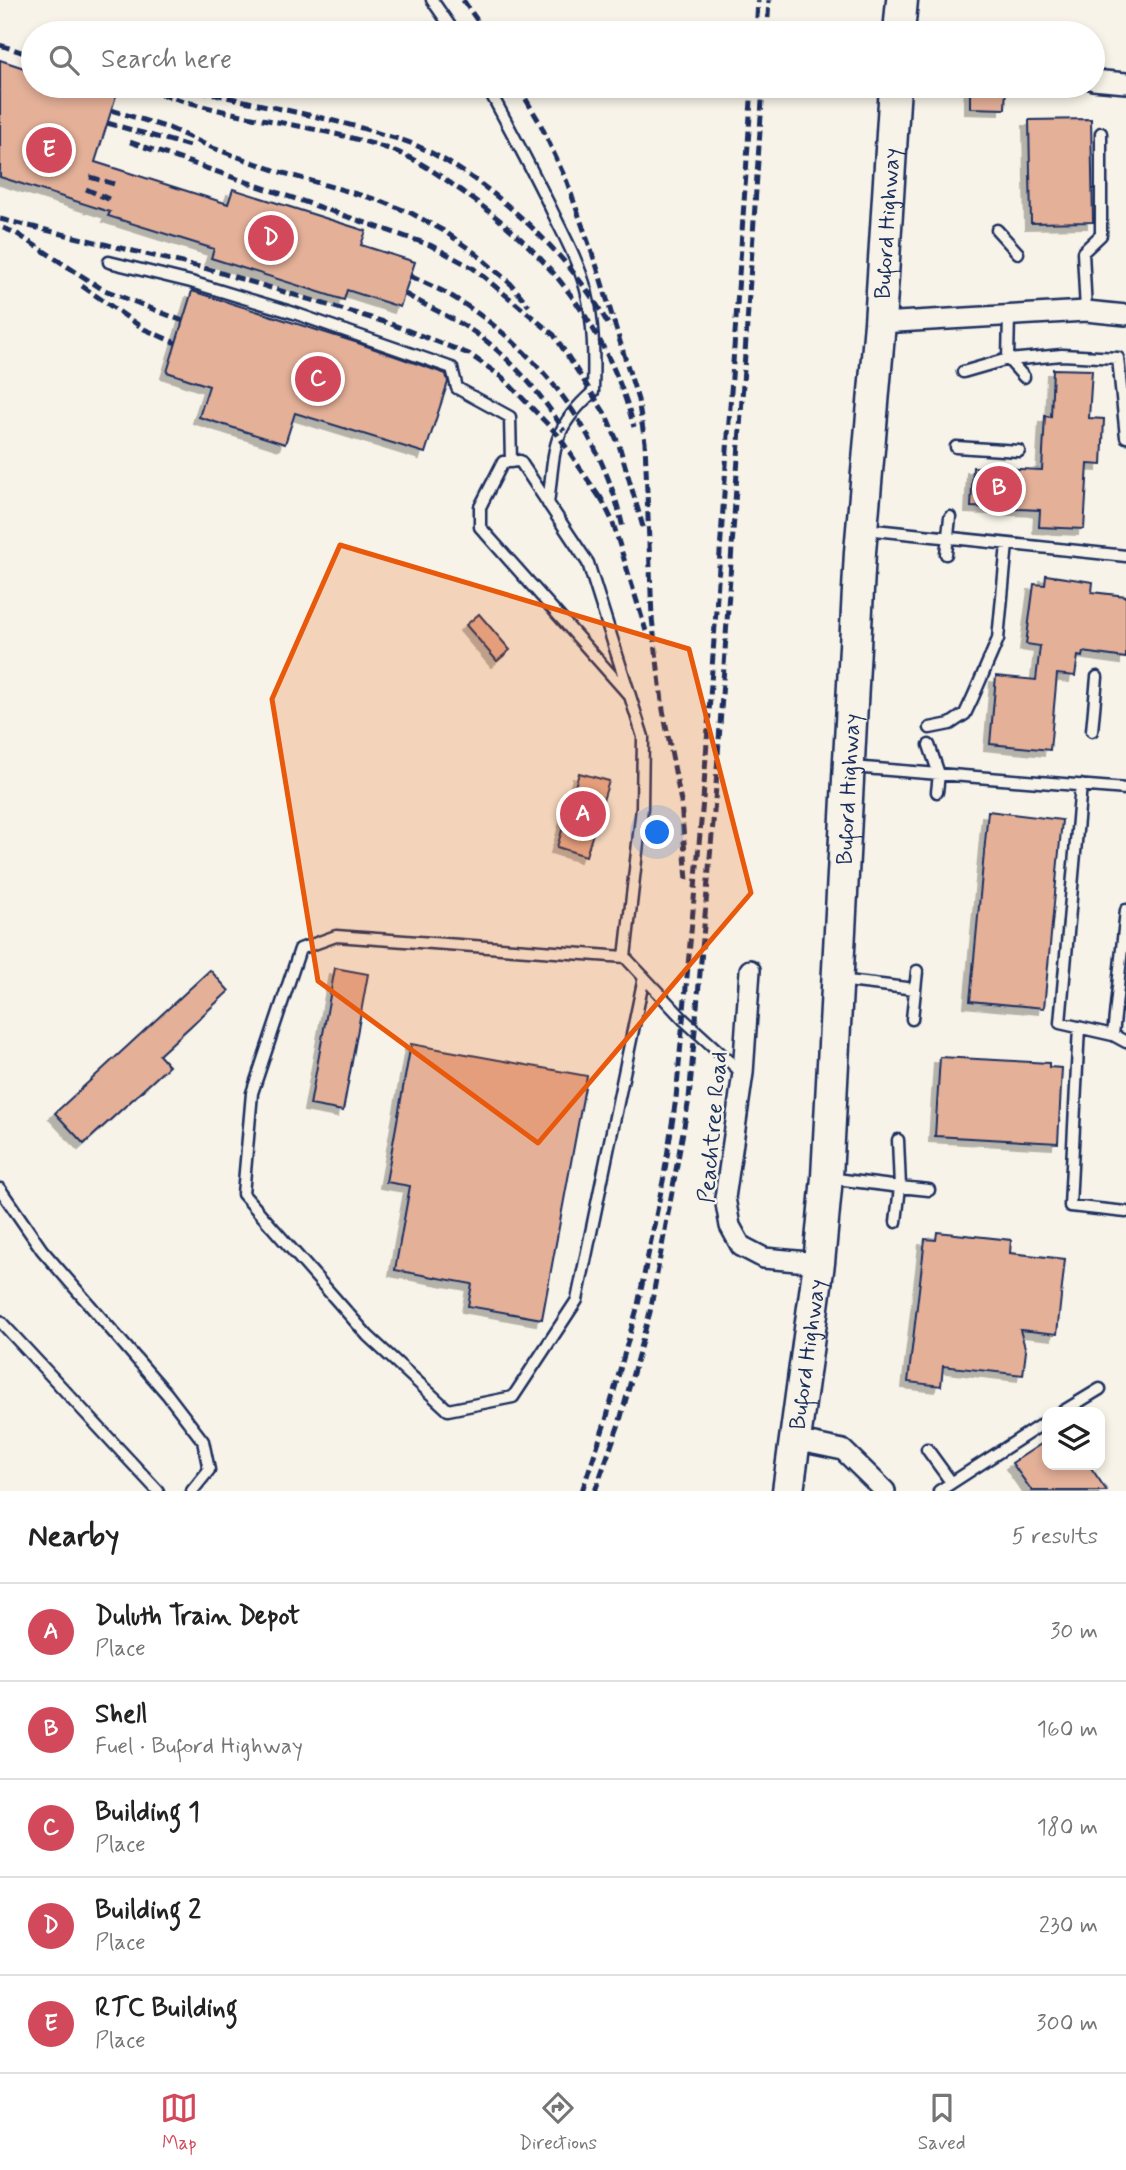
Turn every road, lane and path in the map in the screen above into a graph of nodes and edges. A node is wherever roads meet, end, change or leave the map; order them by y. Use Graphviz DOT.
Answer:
graph roads {
  1 [pos="432,0"];
  2 [pos="902,0"];
  3 [pos="447,21"];
  4 [pos="900,21"];
  5 [pos="1105,81"];
  6 [pos="1126,83"];
  7 [pos="493,98"];
  8 [pos="894,98"];
  9 [pos="1101,133"];
  10 [pos="997,230"];
  11 [pos="1018,253"];
  12 [pos="109,262"];
  13 [pos="1086,311"];
  14 [pos="1009,315"];
  15 [pos="1126,315"];
  16 [pos="880,323"];
  17 [pos="1009,359"];
  18 [pos="963,372"];
  19 [pos="1024,377"];
  20 [pos="1126,437"];
  21 [pos="956,447"];
  22 [pos="1018,451"];
  23 [pos="511,462"];
  24 [pos="548,504"];
  25 [pos="950,517"];
  26 [pos="862,529"];
  27 [pos="948,537"];
  28 [pos="1007,544"];
  29 [pos="946,554"];
  30 [pos="1126,556"];
  31 [pos="1097,677"];
  32 [pos="629,695"];
  33 [pos="930,728"];
  34 [pos="1092,730"];
  35 [pos="929,745"];
  36 [pos="848,767"];
  37 [pos="939,774"];
  38 [pos="1081,785"];
  39 [pos="1126,789"];
  40 [pos="937,792"];
  41 [pos="1126,910"];
  42 [pos="625,957"];
  43 [pos="750,970"];
  44 [pos="917,971"];
  45 [pos="644,977"];
  46 [pos="838,980"];
  47 [pos="915,989"];
  48 [pos="912,1019"];
  49 [pos="1079,1027"];
  50 [pos="1114,1035"];
  51 [pos="1126,1042"];
  52 [pos="743,1073"];
  53 [pos="898,1140"];
  54 [pos="827,1177"];
  55 [pos="900,1187"];
  56 [pos="0,1189"];
  57 [pos="929,1191"];
  58 [pos="1126,1212"];
  59 [pos="896,1222"];
  60 [pos="819,1263"];
  61 [pos="0,1321"];
  62 [pos="1100,1389"];
  63 [pos="1070,1407"];
  64 [pos="1042,1425"];
  65 [pos="795,1440"];
  66 [pos="926,1449"];
  67 [pos="951,1482"];
  68 [pos="158,1491"];
  69 [pos="192,1491"];
  70 [pos="788,1491"];
  71 [pos="885,1491"];
  72 [pos="939,1491"];
  1 -- 3 [label="lane"];
  2 -- 4 [label="main road"];
  5 -- 6 [label="street"];
  7 -- 24 [label="lane"];
  8 -- 16 [label="main road, Buford Highway"];
  9 -- 13 [label="lane"];
  10 -- 11 [label="lane"];
  12 -- 23 [label="lane"];
  13 -- 14 [label="street"];
  13 -- 15 [label="street"];
  14 -- 16 [label="street"];
  14 -- 17 [label="lane"];
  16 -- 26 [label="main road, Buford Highway"];
  17 -- 18 [label="lane"];
  17 -- 19 [label="lane"];
  17 -- 20 [label="lane"];
  21 -- 22 [label="lane"];
  23 -- 24 [label="lane"];
  23 -- 32 [label="lane"];
  24 -- 32 [label="lane"];
  25 -- 27 [label="lane"];
  26 -- 27 [label="lane"];
  26 -- 36 [label="main road, Buford Highway"];
  27 -- 28 [label="lane"];
  27 -- 29 [label="lane"];
  28 -- 30 [label="lane"];
  28 -- 33 [label="lane"];
  31 -- 34 [label="lane"];
  32 -- 42 [label="lane"];
  35 -- 37 [label="lane"];
  36 -- 37 [label="lane"];
  36 -- 46 [label="main road, Buford Highway"];
  37 -- 38 [label="lane"];
  37 -- 40 [label="lane"];
  38 -- 39 [label="lane"];
  38 -- 49 [label="lane"];
  41 -- 50 [label="lane"];
  42 -- 45 [label="lane"];
  42 -- 45 [label="lane"];
  43 -- 52 [label="street, Peachtree Road"];
  44 -- 47 [label="lane"];
  45 -- 52 [label="lane"];
  46 -- 47 [label="lane"];
  46 -- 54 [label="main road, Buford Highway"];
  47 -- 48 [label="lane"];
  49 -- 50 [label="lane"];
  49 -- 58 [label="lane"];
  50 -- 51 [label="lane"];
  52 -- 60 [label="street, Peachtree Road"];
  53 -- 55 [label="lane"];
  54 -- 55 [label="lane"];
  54 -- 60 [label="main road, Buford Highway"];
  55 -- 57 [label="lane"];
  55 -- 59 [label="lane"];
  56 -- 69 [label="lane"];
  60 -- 65 [label="main road, Buford Highway"];
  61 -- 68 [label="lane"];
  62 -- 63 [label="lane"];
  64 -- 67 [label="lane"];
  65 -- 70 [label="main road, Buford Highway"];
  65 -- 71 [label="street"];
  66 -- 67 [label="lane"];
  67 -- 72 [label="lane"];
}
